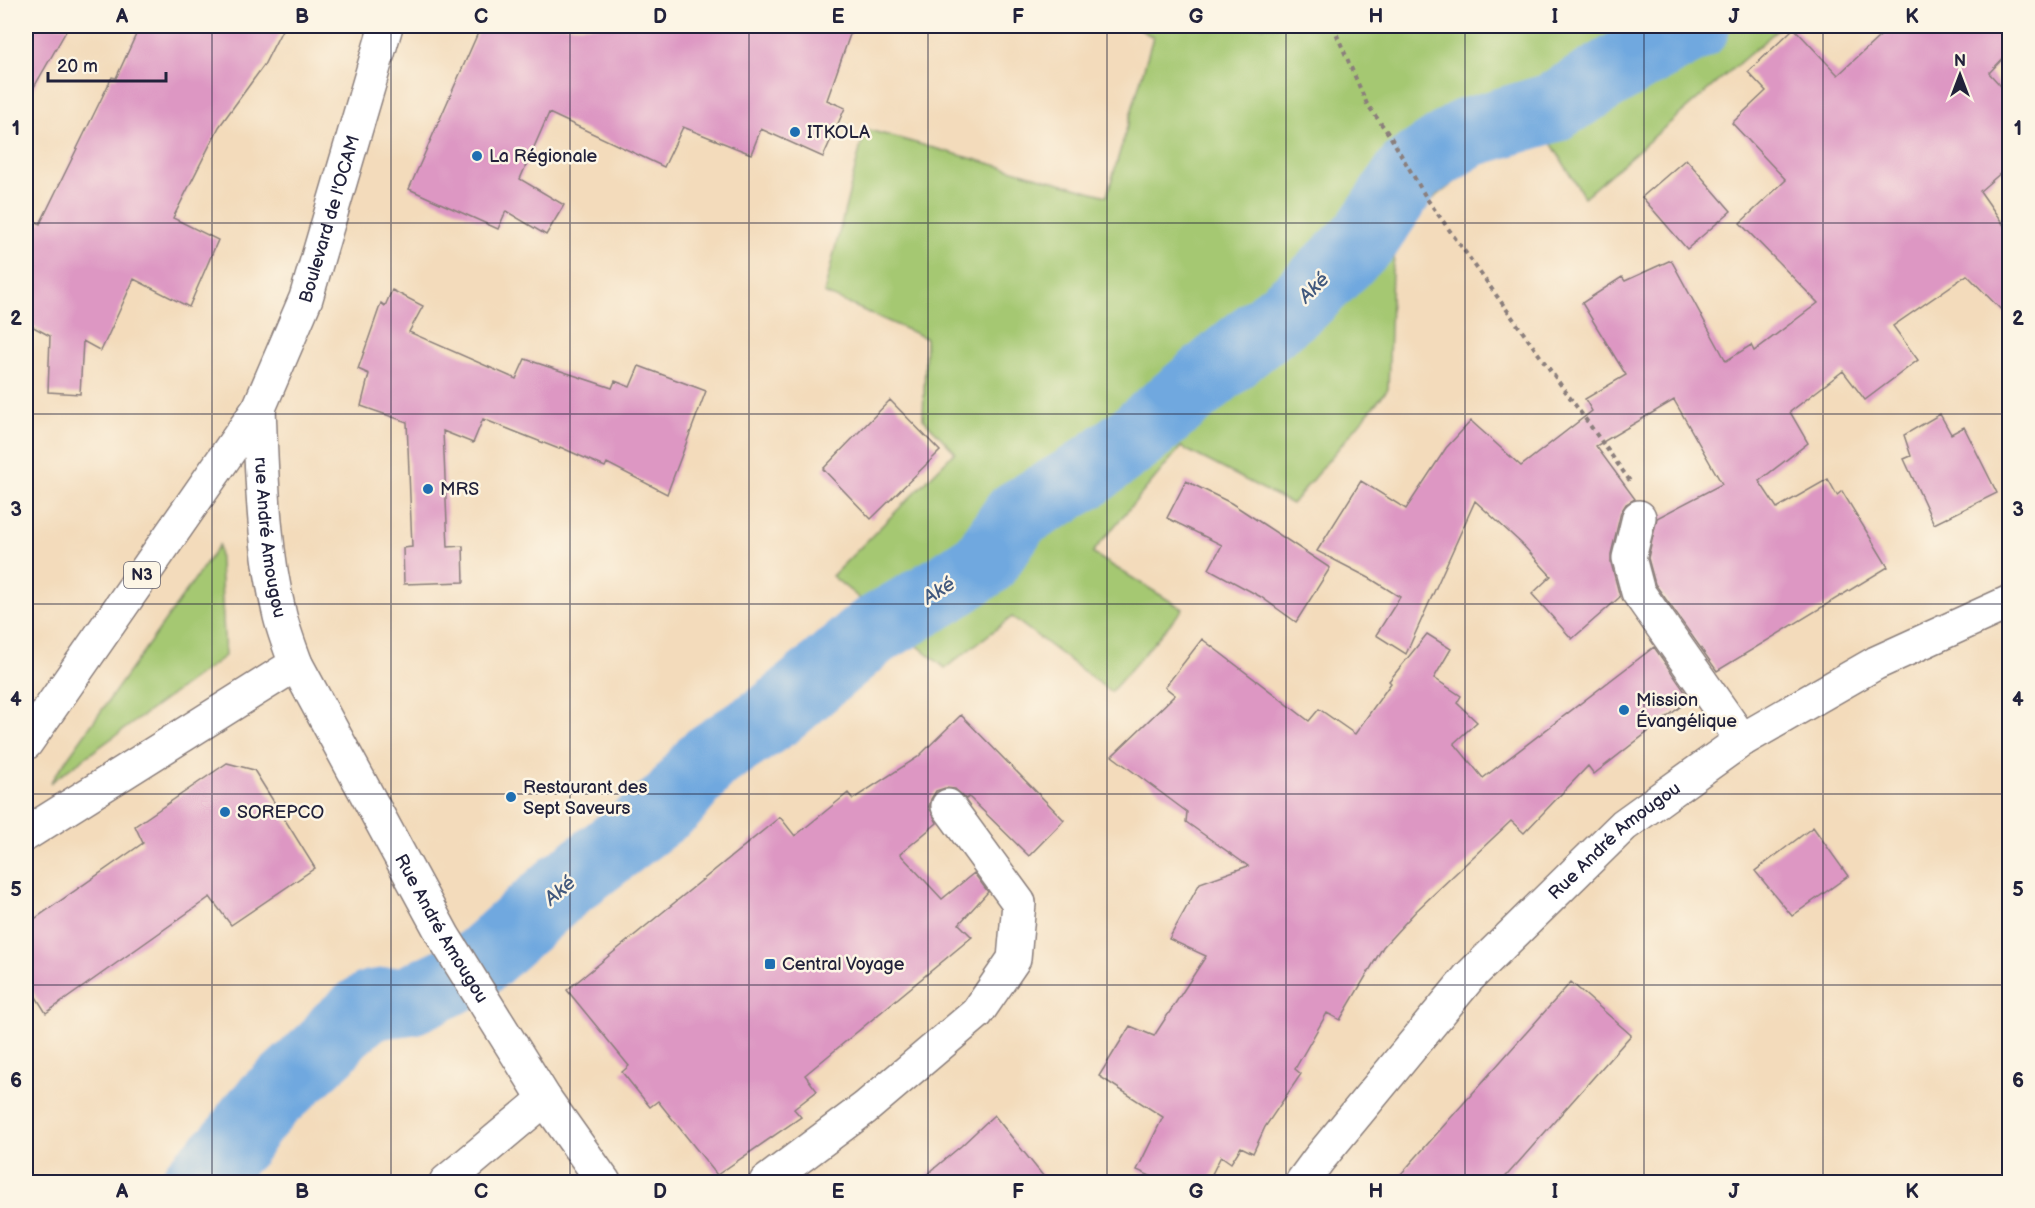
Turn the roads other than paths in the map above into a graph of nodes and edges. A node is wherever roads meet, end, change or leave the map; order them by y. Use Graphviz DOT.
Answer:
graph roads {
  1 [pos="386,26"];
  2 [pos="259,408"];
  3 [pos="1639,517"];
  4 [pos="2010,602"];
  5 [pos="296,664"];
  6 [pos="1742,740"];
  7 [pos="26,743"];
  8 [pos="948,806"];
  9 [pos="26,834"];
  10 [pos="545,1099"];
  11 [pos="446,1182"];
  12 [pos="604,1182"];
  13 [pos="766,1182"];
  14 [pos="1302,1182"];
  1 -- 2 [label="main road, Boulevard de l'OCAM / N3"];
  2 -- 5 [label="main road, rue André Amougou"];
  2 -- 7 [label="main road, N3"];
  3 -- 6 [label="main road"];
  4 -- 6 [label="main road, Rue André Amougou"];
  5 -- 9 [label="main road"];
  5 -- 10 [label="main road, Rue André Amougou"];
  6 -- 14 [label="main road, Rue André Amougou"];
  8 -- 13 [label="main road"];
  10 -- 11 [label="main road"];
  10 -- 12 [label="main road, Rue André Amougou"];
}
